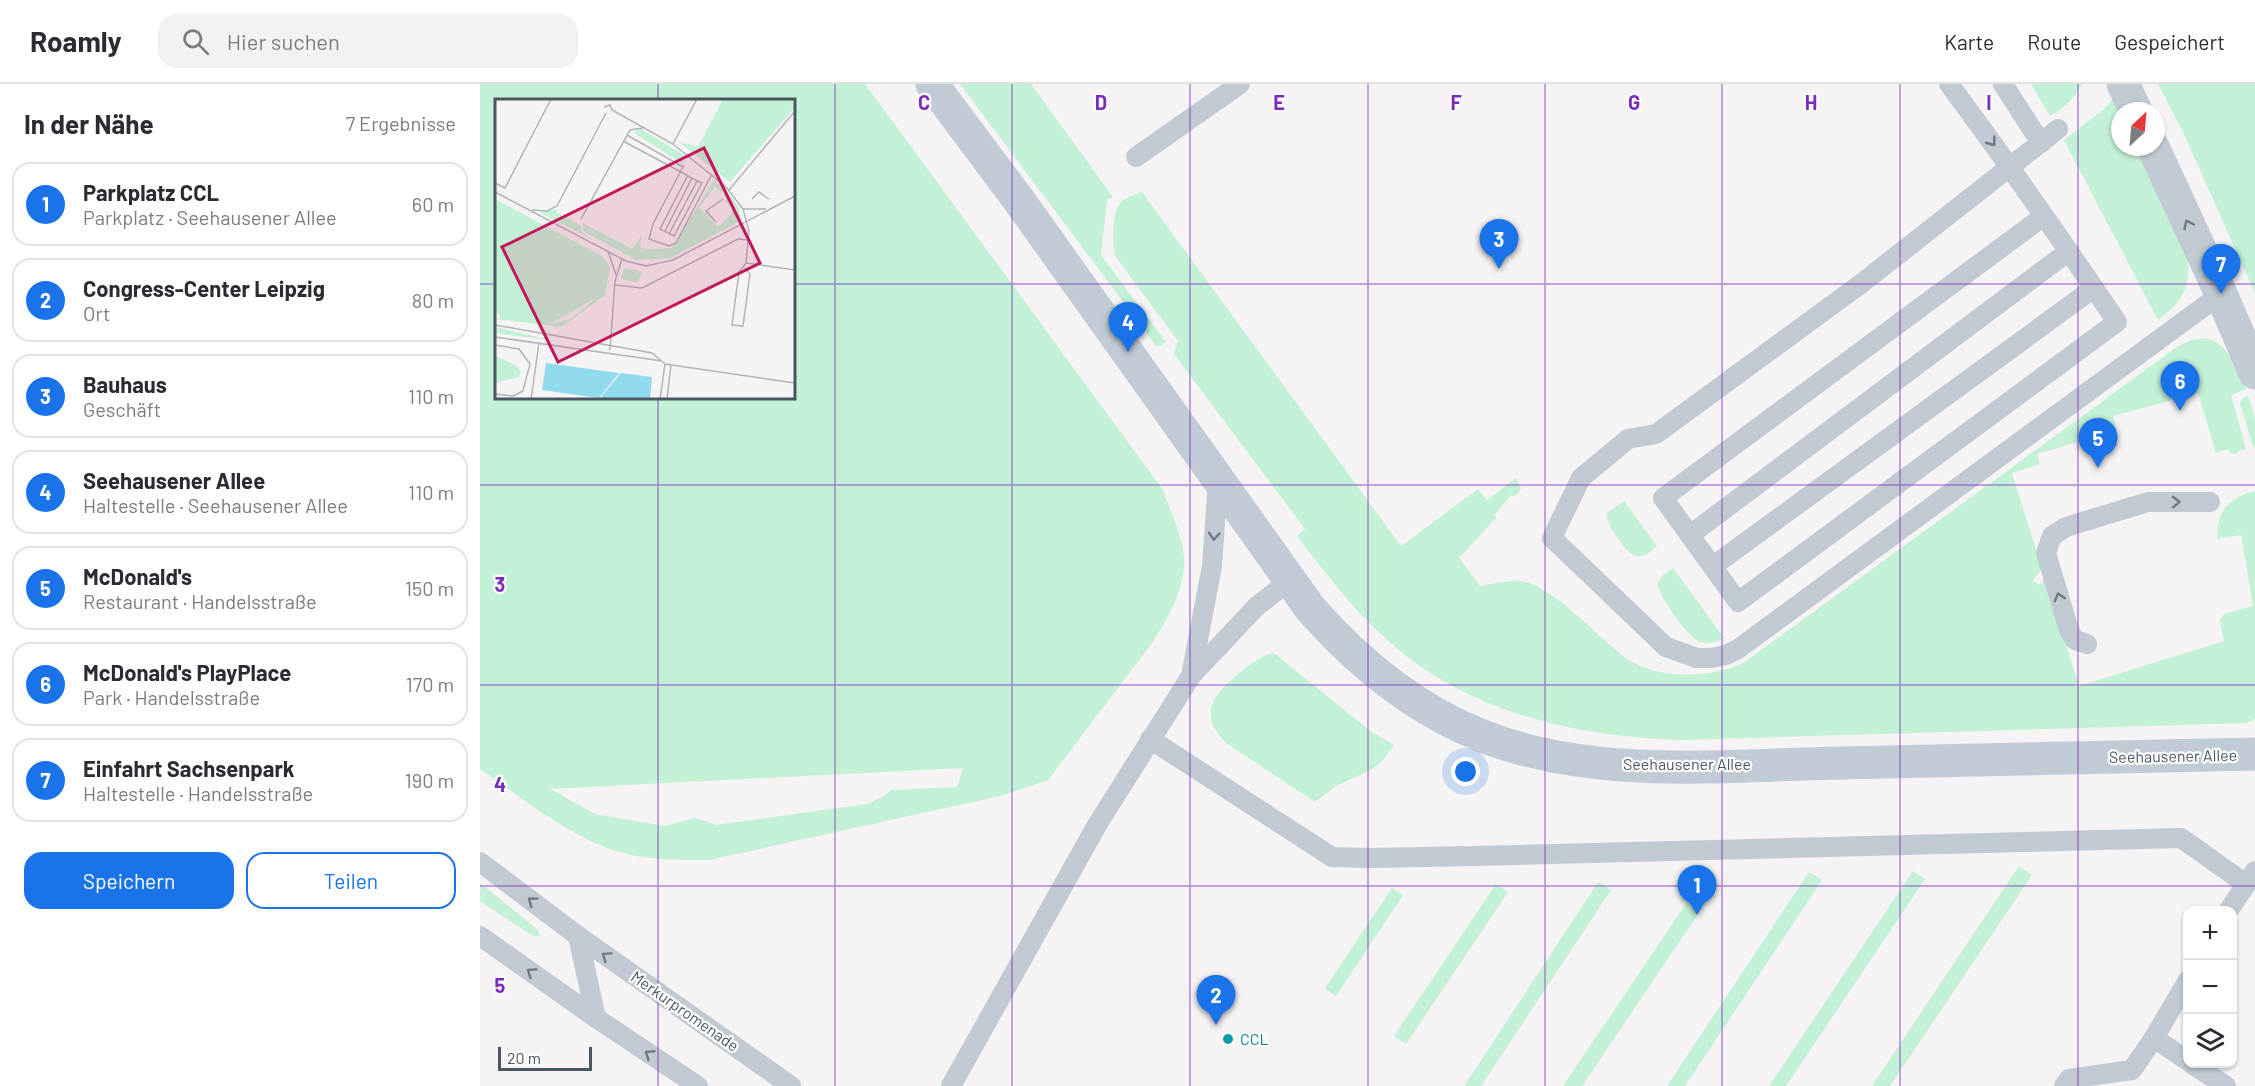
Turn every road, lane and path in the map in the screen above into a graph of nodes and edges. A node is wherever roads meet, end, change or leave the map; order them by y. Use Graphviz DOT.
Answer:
graph roads {
  1 [pos="932,84"];
  2 [pos="1240,84"];
  3 [pos="1949,84"];
  4 [pos="2002,84"];
  5 [pos="2123,84"];
  6 [pos="2132,102"];
  7 [pos="2058,129"];
  8 [pos="2041,143"];
  9 [pos="2157,156"];
  10 [pos="1136,157"];
  11 [pos="2011,167"];
  12 [pos="2044,216"];
  13 [pos="2068,251"];
  14 [pos="2094,288"];
  15 [pos="2221,294"];
  16 [pos="2255,373"];
  17 [pos="1218,478"];
  18 [pos="2210,502"];
  19 [pos="1690,535"];
  20 [pos="1713,567"];
  21 [pos="1289,581"];
  22 [pos="2087,644"];
  23 [pos="1191,676"];
  24 [pos="1150,739"];
  25 [pos="2255,754"];
  26 [pos="480,862"];
  27 [pos="2251,878"];
  28 [pos="2232,906"];
  29 [pos="480,936"];
  30 [pos="578,936"];
  31 [pos="2183,987"];
  32 [pos="596,1018"];
  33 [pos="2154,1038"];
  34 [pos="2183,1057"];
  35 [pos="2198,1068"];
  36 [pos="2134,1078"];
  37 [pos="698,1086"];
  38 [pos="791,1086"];
  39 [pos="951,1086"];
  40 [pos="2064,1086"];
  41 [pos="2226,1086"];
  1 -- 17 [label="main road, Seehausener Allee"];
  2 -- 10 [label="lane"];
  3 -- 11 [label="lane, one-way"];
  4 -- 8 [label="lane"];
  5 -- 6 [label="street"];
  7 -- 8 [label="lane"];
  8 -- 11 [label="lane"];
  15 -- 9 [label="street, one-way"];
  11 -- 12 [label="lane"];
  11 -- 15 [label="lane"];
  12 -- 13 [label="lane"];
  12 -- 19 [label="lane"];
  13 -- 14 [label="lane"];
  13 -- 19 [label="lane"];
  14 -- 20 [label="lane"];
  14 -- 20 [label="lane"];
  15 -- 16 [label="street"];
  17 -- 21 [label="main road, Seehausener Allee"];
  17 -- 23 [label="lane, one-way"];
  22 -- 18 [label="lane, one-way"];
  19 -- 20 [label="lane"];
  21 -- 23 [label="lane"];
  21 -- 25 [label="main road, Seehausener Allee"];
  23 -- 24 [label="lane"];
  24 -- 27 [label="lane"];
  24 -- 39 [label="lane"];
  30 -- 26 [label="lane, Merkurpromenade, one-way"];
  27 -- 28 [label="lane"];
  32 -- 29 [label="lane, one-way"];
  30 -- 32 [label="lane"];
  38 -- 30 [label="lane, Merkurpromenade, one-way"];
  31 -- 33 [label="lane"];
  37 -- 32 [label="lane, one-way"];
  33 -- 34 [label="lane"];
  33 -- 36 [label="lane"];
  35 -- 41 [label="lane"];
  36 -- 40 [label="lane"];
}
